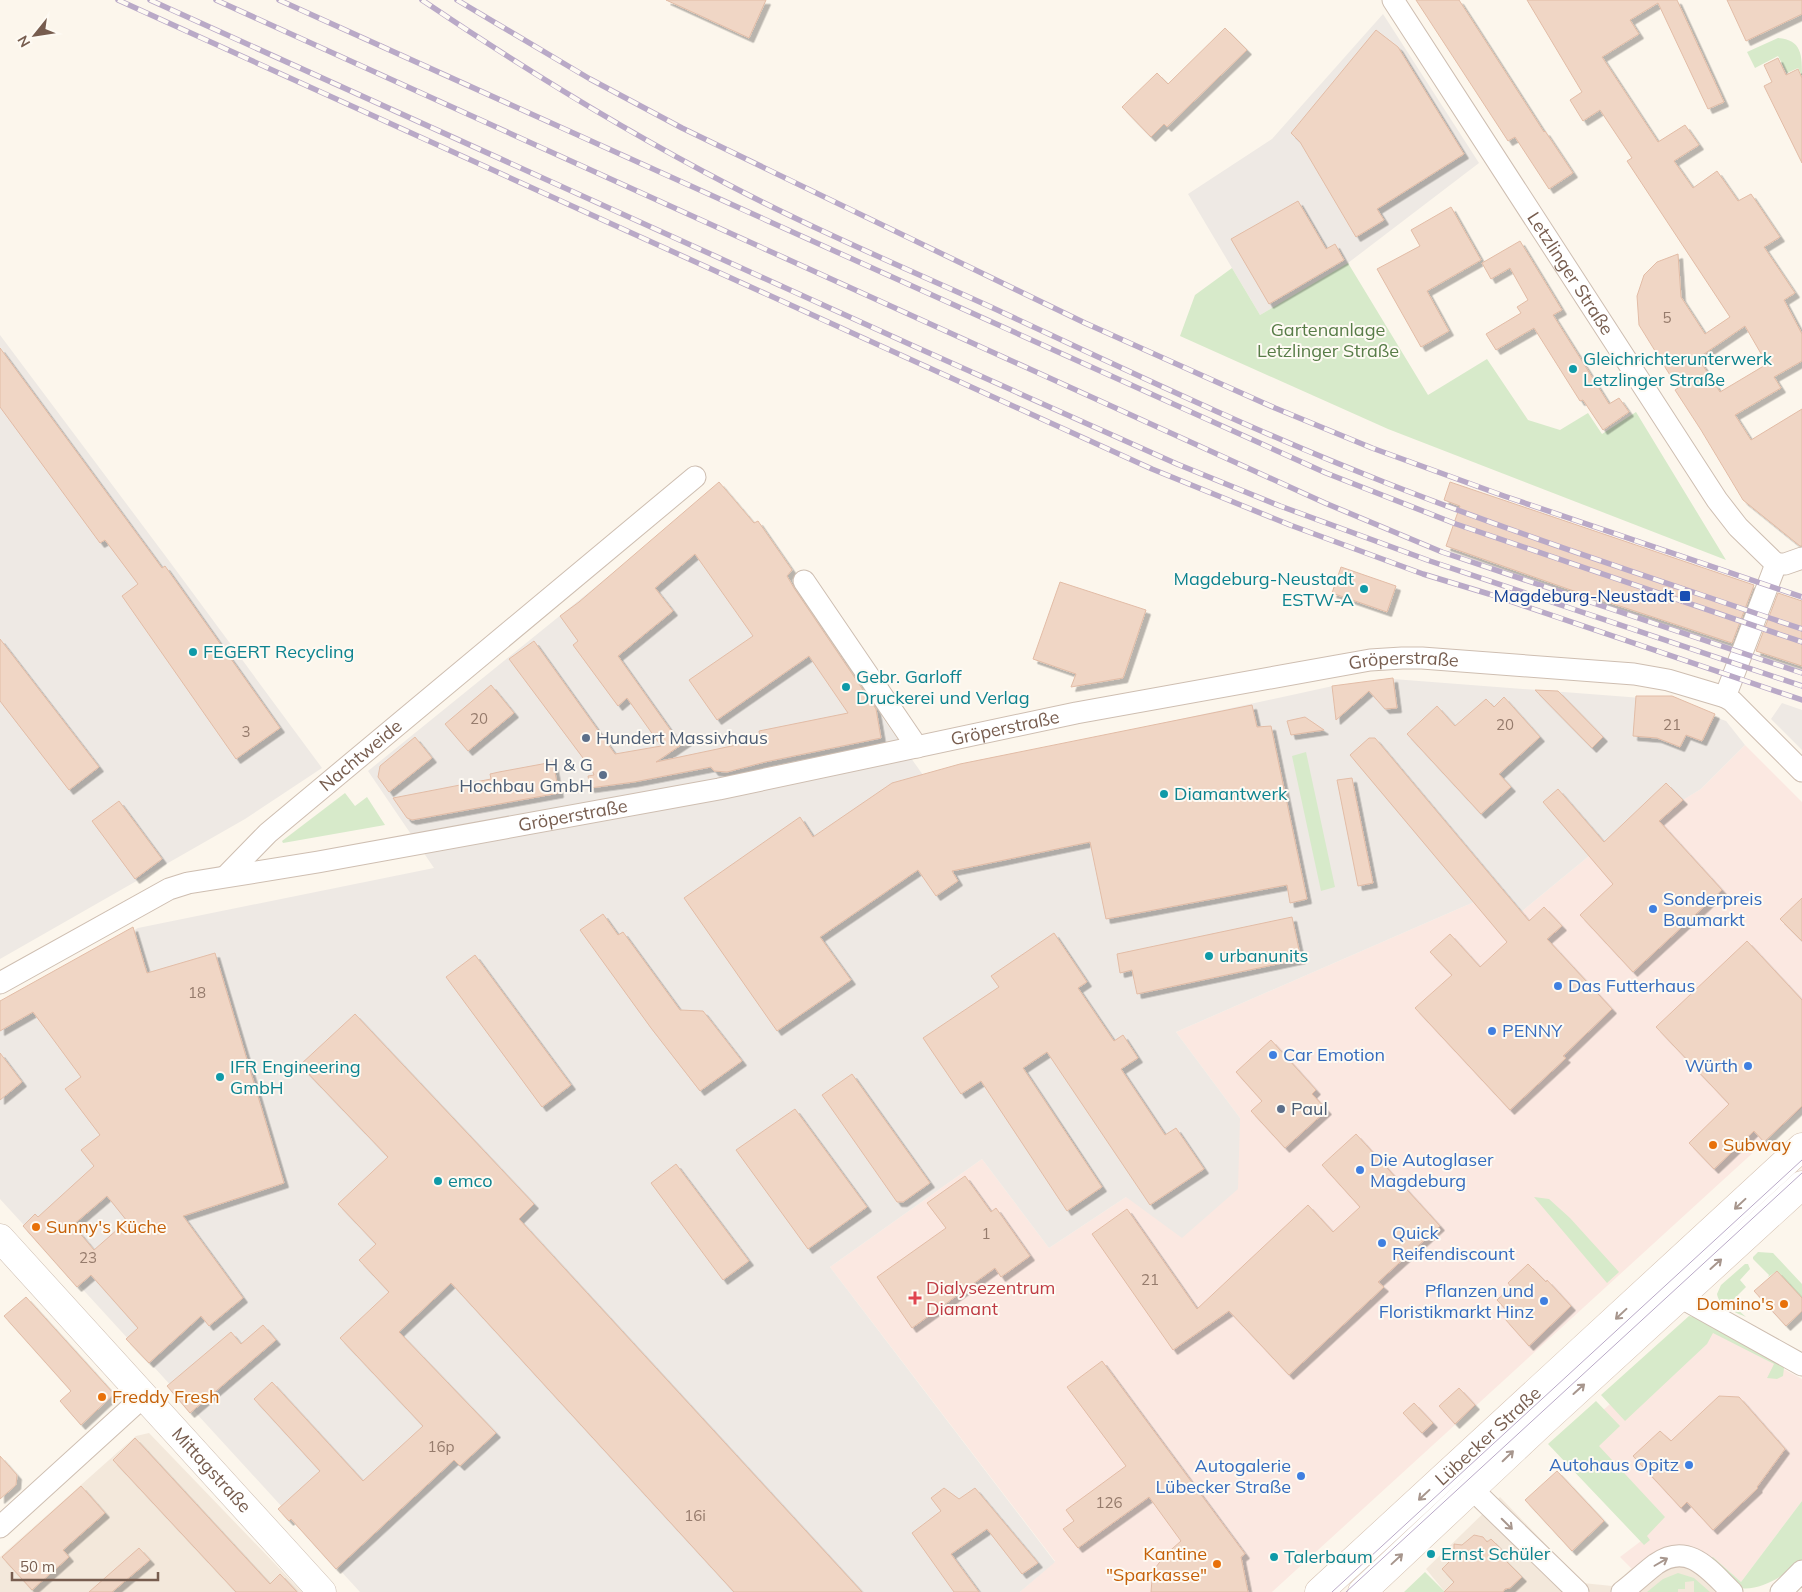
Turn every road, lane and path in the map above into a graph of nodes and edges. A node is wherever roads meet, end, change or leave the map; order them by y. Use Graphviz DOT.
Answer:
graph roads {
  1 [pos="1393,0"];
  2 [pos="695,477"];
  3 [pos="1802,558"];
  4 [pos="1776,564"];
  5 [pos="804,581"];
  6 [pos="1725,697"];
  7 [pos="917,747"];
  8 [pos="1802,771"];
  9 [pos="226,876"];
  10 [pos="0,983"];
  11 [pos="1802,1147"];
  12 [pos="1802,1185"];
  13 [pos="0,1238"];
  14 [pos="1657,1281"];
  15 [pos="1680,1297"];
  16 [pos="1802,1365"];
  17 [pos="144,1396"];
  18 [pos="1473,1490"];
  19 [pos="0,1527"];
  20 [pos="1802,1571"];
  21 [pos="322,1592"];
  22 [pos="1320,1592"];
  23 [pos="1362,1592"];
  24 [pos="1578,1592"];
  25 [pos="1622,1592"];
  26 [pos="1732,1592"];
  27 [pos="1781,1592"];
  1 -- 4 [label="street, Letzlinger Straße"];
  2 -- 9 [label="street, Nachtweide"];
  3 -- 4 [label="street"];
  4 -- 6 [label="street"];
  5 -- 7 [label="street"];
  6 -- 7 [label="street, Gröperstraße"];
  6 -- 8 [label="street"];
  7 -- 9 [label="street, Gröperstraße"];
  9 -- 10 [label="street"];
  11 -- 14 [label="main road, Lübecker Straße, one-way"];
  15 -- 12 [label="main road, Lübecker Straße, one-way"];
  13 -- 17 [label="main road, Mittagstraße"];
  14 -- 15 [label="street"];
  14 -- 22 [label="main road, Lübecker Straße, one-way"];
  15 -- 16 [label="street"];
  18 -- 15 [label="main road, Lübecker Straße, one-way"];
  17 -- 19 [label="street"];
  17 -- 21 [label="main road, Mittagstraße"];
  23 -- 18 [label="main road, Lübecker Straße, one-way"];
  18 -- 24 [label="street, one-way"];
  20 -- 27 [label="street"];
  25 -- 26 [label="street, one-way"];
}
